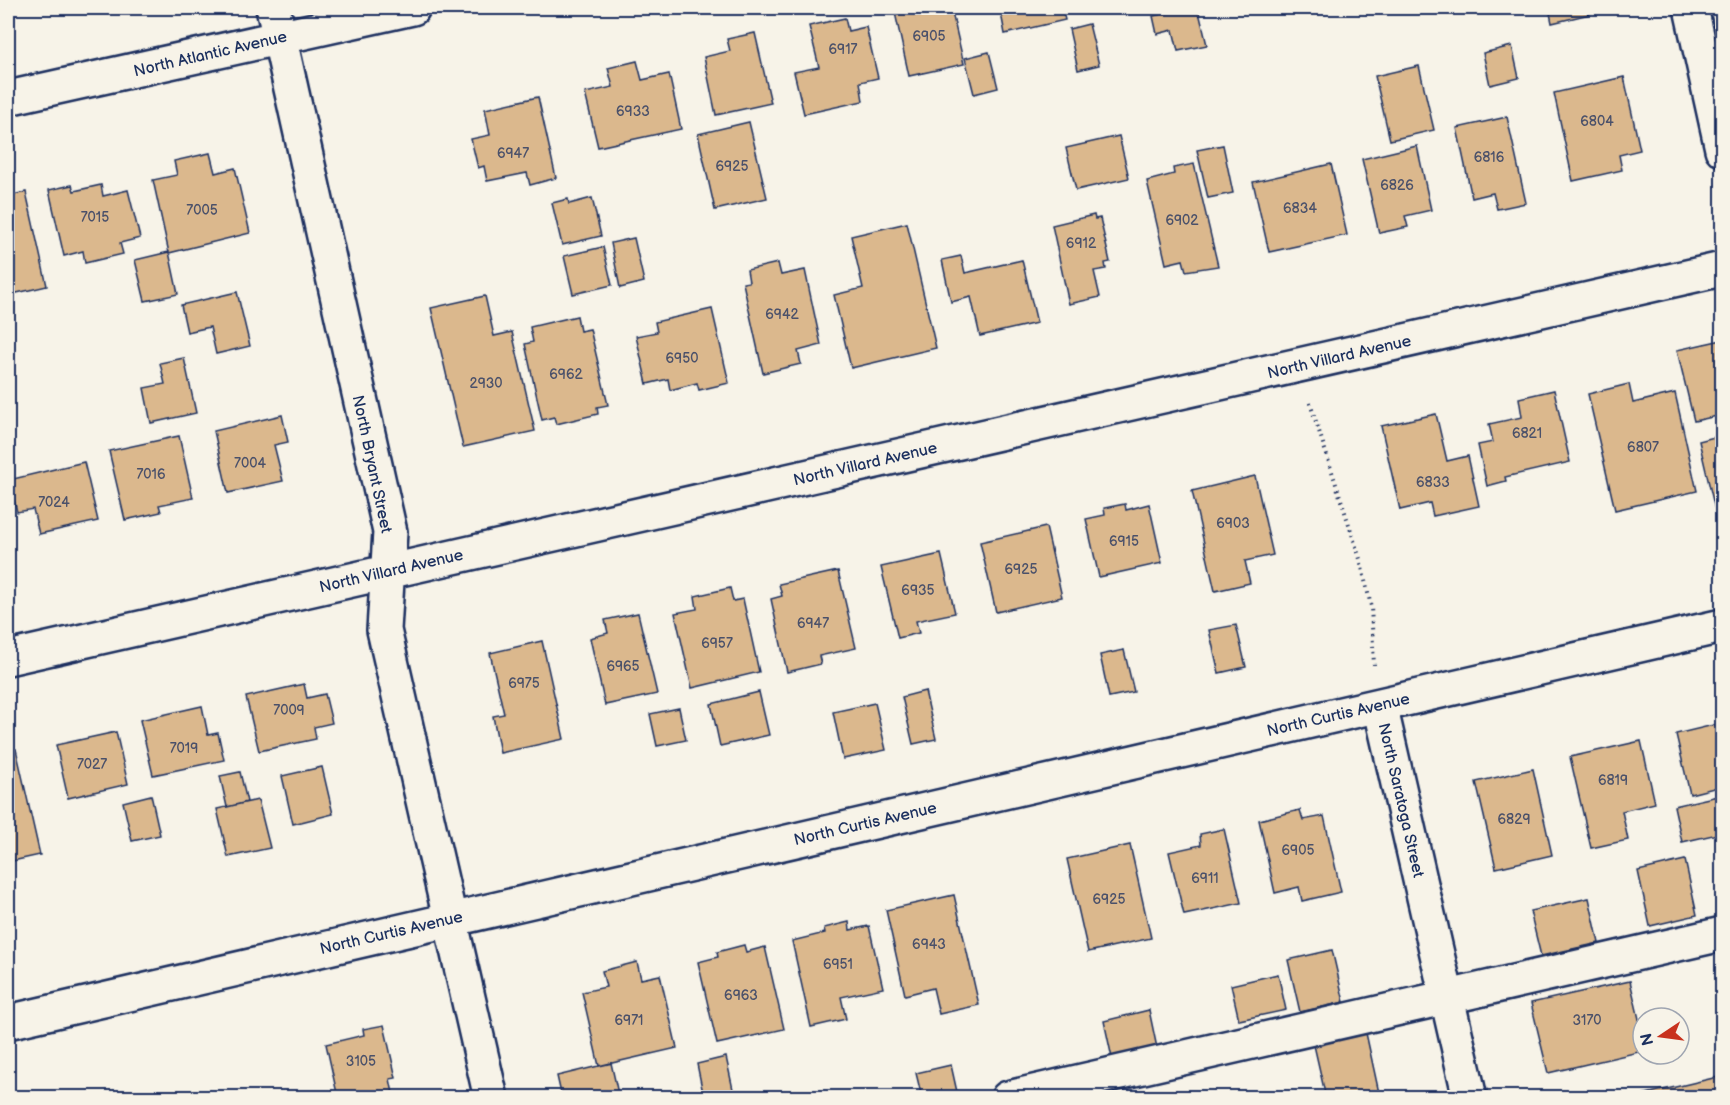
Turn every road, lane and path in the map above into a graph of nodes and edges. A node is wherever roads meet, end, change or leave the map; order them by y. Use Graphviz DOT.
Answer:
graph roads {
  1 [pos="413,8"];
  2 [pos="1691,8"];
  3 [pos="276,22"];
  4 [pos="8,98"];
  5 [pos="1722,149"];
  6 [pos="1722,269"];
  7 [pos="1301,364"];
  8 [pos="387,571"];
  9 [pos="1722,626"];
  10 [pos="8,658"];
  11 [pos="1380,705"];
  12 [pos="449,918"];
  13 [pos="1722,934"];
  14 [pos="1447,996"];
  15 [pos="8,1022"];
  16 [pos="492,1098"];
  17 [pos="1008,1098"];
  18 [pos="1470,1098"];
  1 -- 3 [label="street, North Atlantic Avenue"];
  2 -- 5 [label="street"];
  3 -- 4 [label="street, North Atlantic Avenue"];
  3 -- 8 [label="street, North Bryant Street"];
  6 -- 7 [label="street, North Villard Avenue"];
  7 -- 8 [label="street, North Villard Avenue"];
  7 -- 11 [label="path, North Saratoga Street"];
  8 -- 10 [label="street, North Villard Avenue"];
  8 -- 12 [label="street, North Bryant Street"];
  9 -- 11 [label="street, North Curtis Avenue"];
  11 -- 12 [label="street, North Curtis Avenue"];
  11 -- 14 [label="street, North Saratoga Street"];
  12 -- 15 [label="street, North Curtis Avenue"];
  12 -- 16 [label="street, North Bryant Street"];
  13 -- 14 [label="street"];
  14 -- 17 [label="street"];
  14 -- 18 [label="street, North Saratoga Street"];
}
